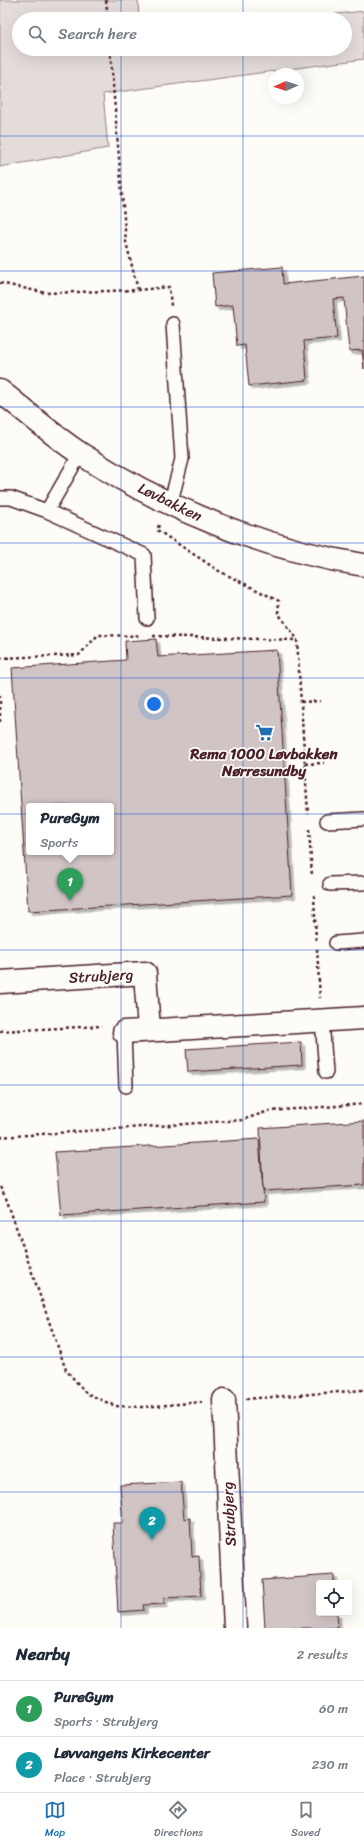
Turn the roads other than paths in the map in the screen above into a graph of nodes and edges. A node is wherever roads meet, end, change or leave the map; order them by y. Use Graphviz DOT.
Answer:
graph roads {
  1 [pos="172,324"];
  2 [pos="0,391"];
  3 [pos="80,454"];
  4 [pos="0,498"];
  5 [pos="170,504"];
  6 [pos="47,511"];
  7 [pos="364,565"];
  8 [pos="147,618"];
  9 [pos="364,819"];
  10 [pos="327,822"];
  11 [pos="364,883"];
  12 [pos="330,884"];
  13 [pos="364,941"];
  14 [pos="336,943"];
  15 [pos="0,982"];
  16 [pos="364,1018"];
  17 [pos="322,1020"];
  18 [pos="148,1030"];
  19 [pos="124,1032"];
  20 [pos="326,1072"];
  21 [pos="126,1086"];
  22 [pos="224,1400"];
  23 [pos="235,1628"];
  1 -- 5 [label="lane"];
  2 -- 3 [label="street, Løvbakken"];
  3 -- 5 [label="street, Løvbakken"];
  3 -- 6 [label="lane"];
  4 -- 6 [label="lane"];
  5 -- 7 [label="street, Løvbakken"];
  6 -- 8 [label="lane"];
  9 -- 10 [label="lane"];
  11 -- 12 [label="lane"];
  13 -- 14 [label="lane"];
  15 -- 18 [label="street, Strubjerg"];
  16 -- 17 [label="street"];
  17 -- 18 [label="street"];
  17 -- 20 [label="lane"];
  18 -- 19 [label="street"];
  19 -- 21 [label="lane"];
  22 -- 23 [label="street, Strubjerg"];
}
